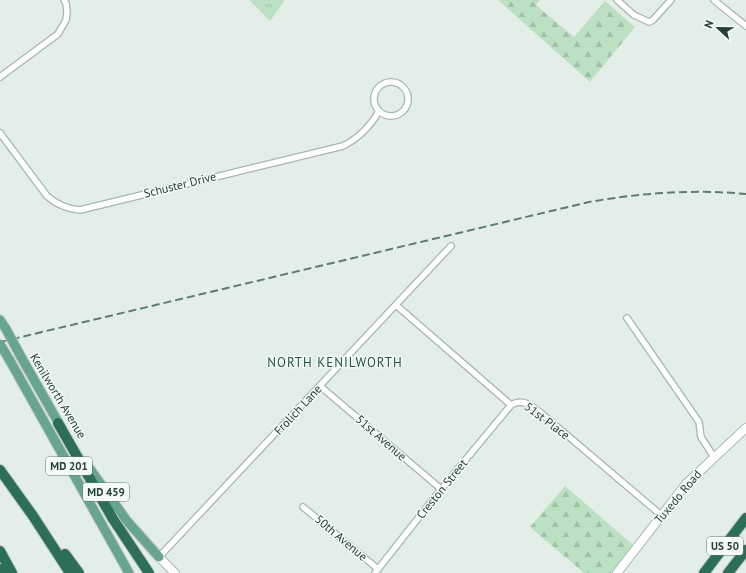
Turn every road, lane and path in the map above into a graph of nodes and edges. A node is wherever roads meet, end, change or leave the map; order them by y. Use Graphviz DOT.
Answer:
graph roads {
  1 [pos="64,0"];
  2 [pos="617,0"];
  3 [pos="671,0"];
  4 [pos="714,0"];
  5 [pos="746,26"];
  6 [pos="0,77"];
  7 [pos="379,111"];
  8 [pos="0,133"];
  9 [pos="452,246"];
  10 [pos="396,305"];
  11 [pos="627,318"];
  12 [pos="0,320"];
  13 [pos="0,344"];
  14 [pos="320,386"];
  15 [pos="511,405"];
  16 [pos="58,423"];
  17 [pos="746,428"];
  18 [pos="714,457"];
  19 [pos="0,470"];
  20 [pos="441,490"];
  21 [pos="303,507"];
  22 [pos="661,515"];
  23 [pos="33,516"];
  24 [pos="746,518"];
  25 [pos="746,550"];
  26 [pos="0,551"];
  27 [pos="159,557"];
  28 [pos="0,569"];
  29 [pos="377,571"];
  30 [pos="2,573"];
  31 [pos="12,573"];
  32 [pos="70,573"];
  33 [pos="79,573"];
  34 [pos="129,573"];
  35 [pos="149,573"];
  36 [pos="166,573"];
  37 [pos="174,573"];
  38 [pos="617,573"];
  39 [pos="704,573"];
  40 [pos="728,573"];
  1 -- 6 [label="street"];
  2 -- 3 [label="street"];
  4 -- 5 [label="street"];
  7 -- 7 [label="street"];
  7 -- 8 [label="street, Schuster Drive"];
  9 -- 10 [label="street, Frolich Lane"];
  10 -- 14 [label="street, Frolich Lane"];
  10 -- 15 [label="street, 51st Place"];
  11 -- 18 [label="street"];
  12 -- 16 [label="main road, Kenilworth Avenue / MD 201, bridge"];
  13 -- 34 [label="main road, Kenilworth Avenue / MD 201, bridge"];
  14 -- 20 [label="street, 51st Avenue"];
  14 -- 27 [label="street, Frolich Lane"];
  15 -- 20 [label="street, Creston Street"];
  15 -- 22 [label="street, 51st Place"];
  16 -- 27 [label="main road, Kenilworth Avenue / MD 459"];
  16 -- 35 [label="highway, MD 201"];
  17 -- 18 [label="main road, Tuxedo Road"];
  18 -- 22 [label="main road, Tuxedo Road"];
  19 -- 23 [label="highway"];
  20 -- 29 [label="street, Creston Street"];
  21 -- 29 [label="street, 50th Avenue"];
  22 -- 38 [label="main road, Tuxedo Road"];
  23 -- 32 [label="highway"];
  23 -- 33 [label="highway"];
  24 -- 39 [label="highway, US 50"];
  25 -- 40 [label="highway, US 50"];
  26 -- 31 [label="highway"];
  27 -- 36 [label="main road, Kenilworth Avenue / MD 459"];
  27 -- 37 [label="main road, Kenilworth Avenue / MD 459"];
  28 -- 30 [label="highway"];
}
